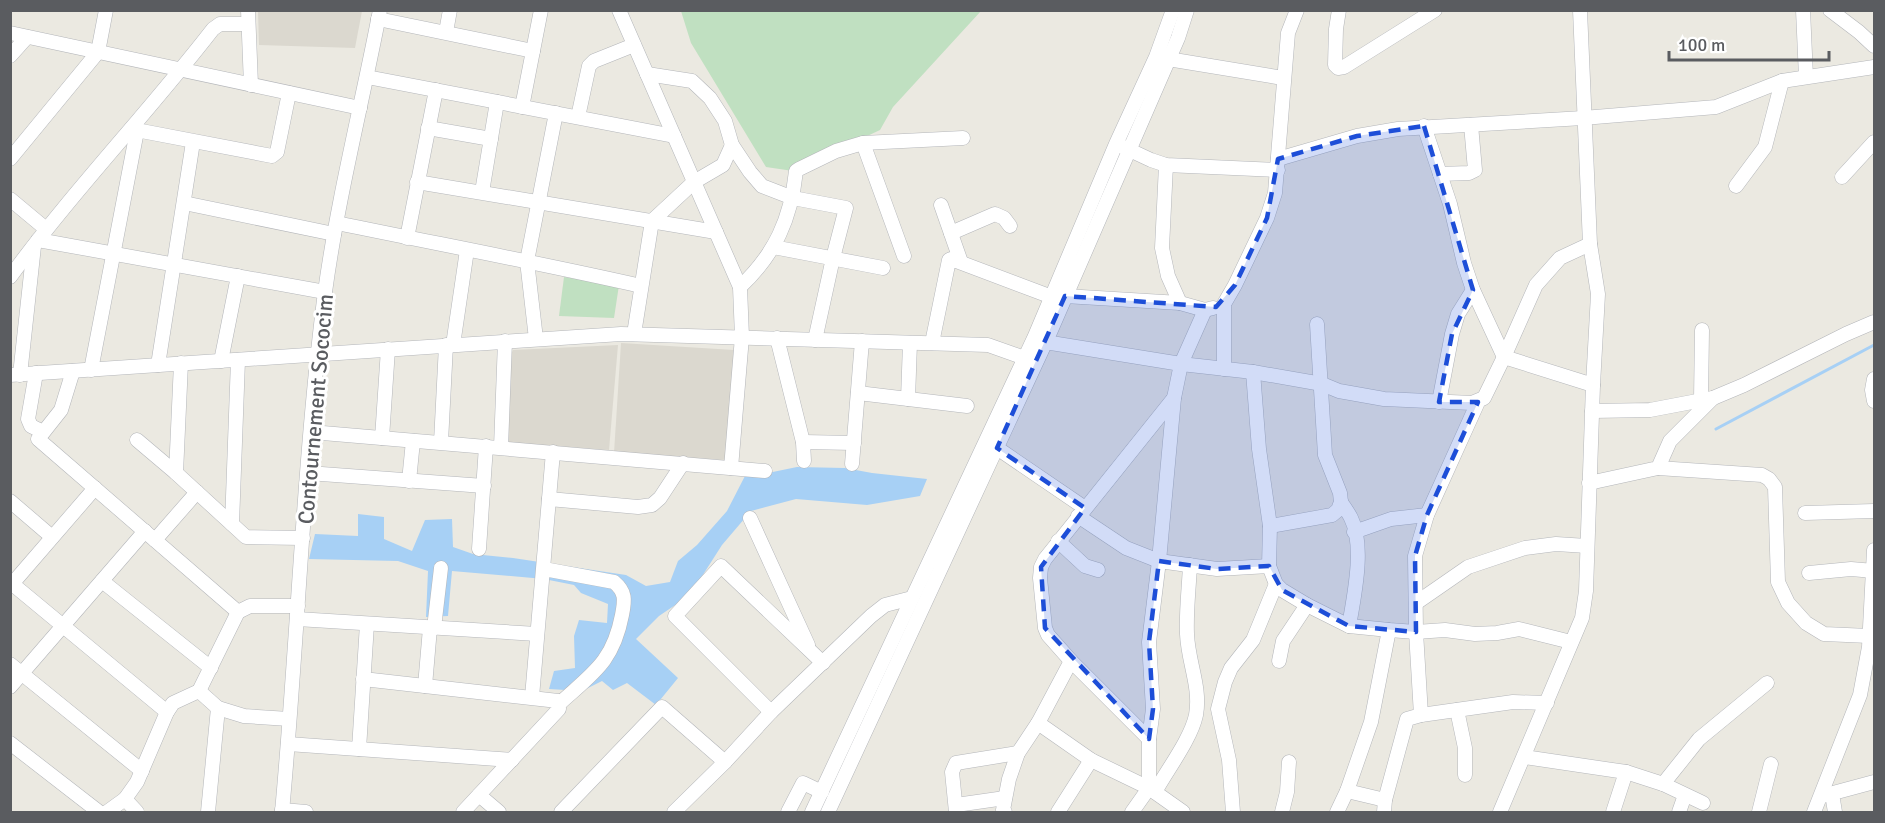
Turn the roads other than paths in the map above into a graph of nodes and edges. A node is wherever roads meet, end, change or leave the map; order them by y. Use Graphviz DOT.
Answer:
graph roads {
  1 [pos="106,10"];
  2 [pos="450,10"];
  3 [pos="541,10"];
  4 [pos="619,10"];
  5 [pos="1173,10"];
  6 [pos="1187,10"];
  7 [pos="1297,10"];
  8 [pos="1339,10"];
  9 [pos="1434,10"];
  10 [pos="1580,10"];
  11 [pos="1803,10"];
  12 [pos="1830,10"];
  13 [pos="379,15"];
  14 [pos="248,17"];
  15 [pos="446,32"];
  16 [pos="10,33"];
  17 [pos="27,37"];
  18 [pos="634,45"];
  19 [pos="1875,46"];
  20 [pos="533,51"];
  21 [pos="98,52"];
  22 [pos="10,56"];
  23 [pos="1168,59"];
  24 [pos="1875,67"];
  25 [pos="182,70"];
  26 [pos="647,74"];
  27 [pos="367,77"];
  28 [pos="1806,77"];
  29 [pos="1283,78"];
  30 [pos="1782,81"];
  31 [pos="251,85"];
  32 [pos="436,90"];
  33 [pos="289,93"];
  34 [pos="497,102"];
  35 [pos="522,107"];
  36 [pos="360,108"];
  37 [pos="556,113"];
  38 [pos="578,117"];
  39 [pos="1583,118"];
  40 [pos="1471,125"];
  41 [pos="1424,126"];
  42 [pos="428,128"];
  43 [pos="134,130"];
  44 [pos="674,136"];
  45 [pos="963,138"];
  46 [pos="491,139"];
  47 [pos="193,142"];
  48 [pos="863,142"];
  49 [pos="1875,142"];
  50 [pos="732,145"];
  51 [pos="1122,147"];
  52 [pos="10,159"];
  53 [pos="1166,165"];
  54 [pos="1278,165"];
  55 [pos="1440,174"];
  56 [pos="1842,177"];
  57 [pos="417,182"];
  58 [pos="694,182"];
  59 [pos="1737,186"];
  60 [pos="482,192"];
  61 [pos="793,198"];
  62 [pos="10,199"];
  63 [pos="539,202"];
  64 [pos="184,204"];
  65 [pos="941,206"];
  66 [pos="652,221"];
  67 [pos="1010,226"];
  68 [pos="336,229"];
  69 [pos="716,232"];
  70 [pos="951,233"];
  71 [pos="39,238"];
  72 [pos="407,238"];
  73 [pos="1590,244"];
  74 [pos="773,247"];
  75 [pos="467,250"];
  76 [pos="113,253"];
  77 [pos="904,256"];
  78 [pos="832,258"];
  79 [pos="527,261"];
  80 [pos="961,262"];
  81 [pos="174,264"];
  82 [pos="883,268"];
  83 [pos="238,276"];
  84 [pos="10,278"];
  85 [pos="641,286"];
  86 [pos="740,287"];
  87 [pos="1473,290"];
  88 [pos="326,292"];
  89 [pos="1059,297"];
  90 [pos="1180,303"];
  91 [pos="1224,304"];
  92 [pos="1205,310"];
  93 [pos="1875,322"];
  94 [pos="1317,324"];
  95 [pos="1702,330"];
  96 [pos="634,334"];
  97 [pos="742,337"];
  98 [pos="777,338"];
  99 [pos="536,339"];
  100 [pos="815,340"];
  101 [pos="862,341"];
  102 [pos="505,342"];
  103 [pos="910,342"];
  104 [pos="1046,342"];
  105 [pos="932,343"];
  106 [pos="450,345"];
  107 [pos="388,349"];
  108 [pos="319,354"];
  109 [pos="1504,357"];
  110 [pos="238,360"];
  111 [pos="1030,360"];
  112 [pos="221,361"];
  113 [pos="181,363"];
  114 [pos="1181,364"];
  115 [pos="158,365"];
  116 [pos="1224,369"];
  117 [pos="91,370"];
  118 [pos="73,371"];
  119 [pos="1253,372"];
  120 [pos="36,374"];
  121 [pos="15,375"];
  122 [pos="1875,379"];
  123 [pos="1322,384"];
  124 [pos="1593,385"];
  125 [pos="858,393"];
  126 [pos="1174,398"];
  127 [pos="908,399"];
  128 [pos="1707,399"];
  129 [pos="1875,401"];
  130 [pos="1439,402"];
  131 [pos="1478,402"];
  132 [pos="967,406"];
  133 [pos="1592,411"];
  134 [pos="43,432"];
  135 [pos="311,432"];
  136 [pos="382,438"];
  137 [pos="137,440"];
  138 [pos="413,441"];
  139 [pos="441,442"];
  140 [pos="802,442"];
  141 [pos="854,443"];
  142 [pos="486,446"];
  143 [pos="501,447"];
  144 [pos="997,448"];
  145 [pos="553,452"];
  146 [pos="804,461"];
  147 [pos="683,463"];
  148 [pos="852,464"];
  149 [pos="731,468"];
  150 [pos="1658,468"];
  151 [pos="765,471"];
  152 [pos="176,473"];
  153 [pos="308,473"];
  154 [pos="409,481"];
  155 [pos="1589,483"];
  156 [pos="484,486"];
  157 [pos="94,488"];
  158 [pos="197,492"];
  159 [pos="549,499"];
  160 [pos="10,501"];
  161 [pos="1341,502"];
  162 [pos="1082,512"];
  163 [pos="1875,512"];
  164 [pos="1805,513"];
  165 [pos="1427,515"];
  166 [pos="750,518"];
  167 [pos="232,524"];
  168 [pos="1270,526"];
  169 [pos="1354,532"];
  170 [pos="150,536"];
  171 [pos="52,537"];
  172 [pos="303,538"];
  173 [pos="1058,541"];
  174 [pos="1587,546"];
  175 [pos="479,549"];
  176 [pos="1875,550"];
  177 [pos="1159,561"];
  178 [pos="1190,565"];
  179 [pos="1269,566"];
  180 [pos="441,568"];
  181 [pos="544,569"];
  182 [pos="1098,570"];
  183 [pos="1874,572"];
  184 [pos="1809,573"];
  185 [pos="102,581"];
  186 [pos="11,583"];
  187 [pos="1276,584"];
  188 [pos="912,598"];
  189 [pos="1416,603"];
  190 [pos="1307,605"];
  191 [pos="238,612"];
  192 [pos="298,612"];
  193 [pos="367,624"];
  194 [pos="63,626"];
  195 [pos="1349,626"];
  196 [pos="432,628"];
  197 [pos="1389,630"];
  198 [pos="1416,632"];
  199 [pos="537,634"];
  200 [pos="1571,642"];
  201 [pos="1871,642"];
  202 [pos="811,652"];
  203 [pos="1071,661"];
  204 [pos="1279,662"];
  205 [pos="823,663"];
  206 [pos="10,664"];
  207 [pos="211,668"];
  208 [pos="22,674"];
  209 [pos="363,679"];
  210 [pos="1767,683"];
  211 [pos="425,686"];
  212 [pos="10,687"];
  213 [pos="199,691"];
  214 [pos="1867,694"];
  215 [pos="532,697"];
  216 [pos="560,703"];
  217 [pos="1548,703"];
  218 [pos="218,708"];
  219 [pos="1458,710"];
  220 [pos="167,712"];
  221 [pos="771,712"];
  222 [pos="1421,715"];
  223 [pos="290,719"];
  224 [pos="1038,723"];
  225 [pos="1149,739"];
  226 [pos="10,743"];
  227 [pos="288,744"];
  228 [pos="359,749"];
  229 [pos="1018,753"];
  230 [pos="1524,757"];
  231 [pos="512,760"];
  232 [pos="1091,760"];
  233 [pos="724,762"];
  234 [pos="1289,762"];
  235 [pos="1772,764"];
  236 [pos="142,771"];
  237 [pos="1626,772"];
  238 [pos="1465,775"];
  239 [pos="1875,782"];
  240 [pos="1663,784"];
  241 [pos="1152,790"];
  242 [pos="1347,791"];
  243 [pos="822,792"];
  244 [pos="479,795"];
  245 [pos="1685,795"];
  246 [pos="1827,795"];
  247 [pos="125,799"];
  248 [pos="1703,803"];
  249 [pos="1005,806"];
  250 [pos="1385,806"];
  251 [pos="956,809"];
  252 [pos="282,811"];
  253 [pos="99,813"];
  254 [pos="107,813"];
  255 [pos="137,813"];
  256 [pos="208,813"];
  257 [pos="306,813"];
  258 [pos="463,813"];
  259 [pos="499,813"];
  260 [pos="561,813"];
  261 [pos="674,813"];
  262 [pos="788,813"];
  263 [pos="812,813"];
  264 [pos="828,813"];
  265 [pos="1058,813"];
  266 [pos="1132,813"];
  267 [pos="1183,813"];
  268 [pos="1233,813"];
  269 [pos="1282,813"];
  270 [pos="1337,813"];
  271 [pos="1500,813"];
  272 [pos="1613,813"];
  273 [pos="1679,813"];
  274 [pos="1759,813"];
  275 [pos="1815,813"];
  276 [pos="1835,813"];
  1 -- 21 [label="street"];
  2 -- 15 [label="street"];
  3 -- 20 [label="street"];
  4 -- 18 [label="street"];
  5 -- 51 [label="street"];
  6 -- 23 [label="street"];
  7 -- 29 [label="street"];
  8 -- 9 [label="street"];
  10 -- 39 [label="street"];
  11 -- 28 [label="street"];
  12 -- 19 [label="street"];
  13 -- 15 [label="street"];
  13 -- 27 [label="street, Contournement Sococim"];
  14 -- 25 [label="street"];
  14 -- 31 [label="street"];
  15 -- 20 [label="street"];
  16 -- 17 [label="street"];
  17 -- 21 [label="street"];
  17 -- 22 [label="street"];
  18 -- 26 [label="street"];
  18 -- 38 [label="street"];
  20 -- 35 [label="street"];
  21 -- 25 [label="street"];
  21 -- 52 [label="street"];
  23 -- 29 [label="street"];
  23 -- 51 [label="street"];
  24 -- 28 [label="street"];
  25 -- 31 [label="street"];
  25 -- 43 [label="street"];
  26 -- 44 [label="street"];
  26 -- 50 [label="street"];
  27 -- 32 [label="street"];
  27 -- 36 [label="street, Contournement Sococim"];
  28 -- 30 [label="street"];
  29 -- 54 [label="street"];
  30 -- 39 [label="street"];
  30 -- 59 [label="street"];
  31 -- 33 [label="street"];
  32 -- 34 [label="street"];
  32 -- 42 [label="street"];
  33 -- 36 [label="street"];
  33 -- 47 [label="street"];
  34 -- 35 [label="street"];
  34 -- 46 [label="street"];
  35 -- 37 [label="street"];
  36 -- 68 [label="street, Contournement Sococim"];
  37 -- 38 [label="street"];
  37 -- 63 [label="street"];
  38 -- 44 [label="street"];
  39 -- 40 [label="street"];
  39 -- 73 [label="street"];
  40 -- 41 [label="street"];
  40 -- 55 [label="street"];
  41 -- 54 [label="street"];
  41 -- 55 [label="street"];
  42 -- 46 [label="street"];
  42 -- 57 [label="street"];
  43 -- 47 [label="street"];
  43 -- 71 [label="street"];
  43 -- 76 [label="street"];
  44 -- 58 [label="street"];
  45 -- 48 [label="street"];
  46 -- 60 [label="street"];
  47 -- 64 [label="street"];
  48 -- 61 [label="street"];
  48 -- 77 [label="street"];
  49 -- 56 [label="street"];
  50 -- 58 [label="street"];
  50 -- 61 [label="street"];
  51 -- 53 [label="street"];
  51 -- 89 [label="street"];
  53 -- 54 [label="street"];
  53 -- 90 [label="street"];
  54 -- 91 [label="street"];
  55 -- 87 [label="street"];
  57 -- 60 [label="street"];
  57 -- 72 [label="street"];
  58 -- 66 [label="street"];
  58 -- 69 [label="street"];
  60 -- 63 [label="street"];
  61 -- 74 [label="street"];
  61 -- 78 [label="street"];
  62 -- 71 [label="street"];
  63 -- 66 [label="street"];
  63 -- 79 [label="street"];
  64 -- 68 [label="street"];
  64 -- 81 [label="street"];
  65 -- 70 [label="street"];
  66 -- 69 [label="street"];
  66 -- 85 [label="street"];
  67 -- 70 [label="street"];
  68 -- 72 [label="street"];
  68 -- 88 [label="street, Contournement Sococim"];
  69 -- 86 [label="street"];
  70 -- 80 [label="street"];
  71 -- 76 [label="street"];
  71 -- 84 [label="street"];
  71 -- 121 [label="street"];
  72 -- 75 [label="street"];
  73 -- 109 [label="street"];
  73 -- 124 [label="street"];
  74 -- 78 [label="street"];
  74 -- 86 [label="street"];
  75 -- 79 [label="street"];
  75 -- 106 [label="street"];
  76 -- 81 [label="street"];
  76 -- 117 [label="street"];
  78 -- 82 [label="street"];
  78 -- 100 [label="street"];
  79 -- 85 [label="street"];
  79 -- 99 [label="street"];
  80 -- 89 [label="street"];
  80 -- 105 [label="street"];
  81 -- 83 [label="street"];
  81 -- 115 [label="street"];
  83 -- 88 [label="street"];
  83 -- 112 [label="street"];
  85 -- 96 [label="street"];
  86 -- 97 [label="street"];
  87 -- 109 [label="street"];
  87 -- 130 [label="street"];
  88 -- 108 [label="street, Contournement Sococim"];
  89 -- 90 [label="street"];
  89 -- 104 [label="street"];
  89 -- 111 [label="street"];
  90 -- 92 [label="street"];
  91 -- 92 [label="street"];
  91 -- 116 [label="street"];
  92 -- 114 [label="street"];
  93 -- 128 [label="street"];
  94 -- 123 [label="street"];
  95 -- 128 [label="street"];
  96 -- 97 [label="street"];
  96 -- 99 [label="street"];
  97 -- 98 [label="street"];
  97 -- 149 [label="street"];
  98 -- 100 [label="street"];
  98 -- 140 [label="street"];
  99 -- 102 [label="street"];
  100 -- 101 [label="street"];
  101 -- 103 [label="street"];
  101 -- 125 [label="street"];
  102 -- 106 [label="street"];
  102 -- 143 [label="street"];
  103 -- 105 [label="street"];
  103 -- 127 [label="street"];
  104 -- 111 [label="street"];
  104 -- 114 [label="street"];
  105 -- 111 [label="street"];
  106 -- 107 [label="street"];
  106 -- 139 [label="street"];
  107 -- 108 [label="street"];
  107 -- 136 [label="street"];
  108 -- 110 [label="street"];
  108 -- 135 [label="street, Contournement Sococim"];
  109 -- 124 [label="street"];
  109 -- 131 [label="street"];
  110 -- 112 [label="street"];
  110 -- 167 [label="street"];
  111 -- 144 [label="street"];
  111 -- 188 [label="street"];
  112 -- 113 [label="street"];
  113 -- 115 [label="street"];
  113 -- 152 [label="street"];
  114 -- 116 [label="street"];
  114 -- 126 [label="street"];
  115 -- 117 [label="street"];
  116 -- 119 [label="street"];
  117 -- 118 [label="street"];
  118 -- 120 [label="street"];
  118 -- 134 [label="street"];
  119 -- 123 [label="street"];
  119 -- 168 [label="street"];
  120 -- 121 [label="street"];
  120 -- 134 [label="street"];
  122 -- 129 [label="street"];
  123 -- 130 [label="street"];
  123 -- 161 [label="street"];
  124 -- 133 [label="street"];
  125 -- 127 [label="street"];
  125 -- 141 [label="street"];
  126 -- 162 [label="street"];
  126 -- 177 [label="street"];
  127 -- 132 [label="street"];
  128 -- 133 [label="street"];
  128 -- 150 [label="street"];
  130 -- 131 [label="street"];
  131 -- 165 [label="street"];
  133 -- 155 [label="street"];
  134 -- 157 [label="street"];
  135 -- 136 [label="street"];
  135 -- 153 [label="street, Contournement Sococim"];
  136 -- 138 [label="street"];
  137 -- 152 [label="street"];
  138 -- 139 [label="street"];
  138 -- 154 [label="street"];
  139 -- 142 [label="street"];
  140 -- 141 [label="street"];
  140 -- 146 [label="street"];
  141 -- 148 [label="street"];
  142 -- 143 [label="street"];
  142 -- 156 [label="street"];
  143 -- 145 [label="street"];
  144 -- 162 [label="street"];
  144 -- 264 [label="street"];
  145 -- 147 [label="street"];
  145 -- 159 [label="street"];
  147 -- 149 [label="street"];
  147 -- 159 [label="street"];
  149 -- 151 [label="street"];
  150 -- 155 [label="street"];
  150 -- 201 [label="street"];
  152 -- 158 [label="street"];
  153 -- 154 [label="street"];
  153 -- 172 [label="street, Contournement Sococim"];
  154 -- 156 [label="street"];
  155 -- 174 [label="street"];
  156 -- 175 [label="street"];
  157 -- 170 [label="street"];
  157 -- 171 [label="street"];
  158 -- 167 [label="street"];
  158 -- 170 [label="street"];
  159 -- 181 [label="street"];
  160 -- 171 [label="street"];
  161 -- 168 [label="street"];
  161 -- 169 [label="street"];
  162 -- 173 [label="street"];
  162 -- 177 [label="street"];
  163 -- 164 [label="street"];
  165 -- 169 [label="street"];
  165 -- 189 [label="street"];
  166 -- 202 [label="street"];
  167 -- 172 [label="street"];
  168 -- 179 [label="street"];
  169 -- 195 [label="street"];
  170 -- 185 [label="street"];
  170 -- 191 [label="street"];
  171 -- 186 [label="street"];
  172 -- 192 [label="street, Contournement Sococim"];
  173 -- 182 [label="street"];
  173 -- 203 [label="street"];
  174 -- 189 [label="street"];
  174 -- 200 [label="street"];
  176 -- 183 [label="street"];
  177 -- 178 [label="street"];
  177 -- 225 [label="street"];
  178 -- 179 [label="street"];
  178 -- 241 [label="street"];
  179 -- 187 [label="street"];
  180 -- 196 [label="street"];
  181 -- 199 [label="street"];
  181 -- 216 [label="street"];
  183 -- 184 [label="street"];
  183 -- 201 [label="street"];
  185 -- 194 [label="street"];
  185 -- 207 [label="street"];
  186 -- 194 [label="street"];
  187 -- 190 [label="street"];
  187 -- 268 [label="street"];
  188 -- 205 [label="street"];
  188 -- 243 [label="street"];
  189 -- 198 [label="street"];
  190 -- 195 [label="street"];
  190 -- 204 [label="street"];
  191 -- 192 [label="street"];
  191 -- 207 [label="street"];
  192 -- 193 [label="street"];
  192 -- 223 [label="street, Contournement Sococim"];
  193 -- 196 [label="street"];
  193 -- 209 [label="street"];
  194 -- 208 [label="street"];
  194 -- 220 [label="street"];
  195 -- 197 [label="street"];
  196 -- 199 [label="street"];
  196 -- 211 [label="street"];
  197 -- 198 [label="street"];
  197 -- 242 [label="street"];
  198 -- 200 [label="street"];
  198 -- 222 [label="street"];
  199 -- 215 [label="street"];
  200 -- 217 [label="street"];
  201 -- 214 [label="street"];
  202 -- 205 [label="street"];
  202 -- 221 [label="street"];
  203 -- 224 [label="street"];
  203 -- 225 [label="street"];
  205 -- 221 [label="street"];
  206 -- 208 [label="street"];
  207 -- 213 [label="street"];
  208 -- 212 [label="street"];
  208 -- 236 [label="street"];
  209 -- 211 [label="street"];
  209 -- 228 [label="street"];
  210 -- 240 [label="street"];
  211 -- 215 [label="street"];
  213 -- 218 [label="street"];
  213 -- 220 [label="street"];
  214 -- 246 [label="street"];
  215 -- 216 [label="street"];
  216 -- 231 [label="street"];
  217 -- 219 [label="street"];
  217 -- 230 [label="street"];
  218 -- 223 [label="street"];
  218 -- 256 [label="street"];
  219 -- 222 [label="street"];
  219 -- 238 [label="street"];
  220 -- 236 [label="street"];
  221 -- 233 [label="street"];
  222 -- 250 [label="street"];
  223 -- 227 [label="street, Contournement Sococim"];
  224 -- 229 [label="street"];
  224 -- 232 [label="street"];
  225 -- 241 [label="street"];
  226 -- 253 [label="street"];
  227 -- 228 [label="street"];
  227 -- 252 [label="street, Contournement Sococim"];
  228 -- 231 [label="street"];
  229 -- 249 [label="street"];
  229 -- 251 [label="street"];
  230 -- 237 [label="street"];
  230 -- 271 [label="street"];
  231 -- 244 [label="street"];
  232 -- 241 [label="street"];
  232 -- 265 [label="street"];
  233 -- 260 [label="street"];
  233 -- 261 [label="street"];
  234 -- 269 [label="street"];
  235 -- 274 [label="street"];
  236 -- 247 [label="street"];
  237 -- 240 [label="street"];
  237 -- 272 [label="street"];
  239 -- 246 [label="street"];
  240 -- 245 [label="street"];
  241 -- 266 [label="street"];
  241 -- 267 [label="street"];
  242 -- 250 [label="street"];
  242 -- 270 [label="street"];
  243 -- 262 [label="street"];
  243 -- 263 [label="street"];
  244 -- 258 [label="street"];
  244 -- 259 [label="street"];
  245 -- 248 [label="street"];
  245 -- 273 [label="street"];
  246 -- 275 [label="street"];
  246 -- 276 [label="street"];
  247 -- 254 [label="street"];
  247 -- 255 [label="street"];
  249 -- 251 [label="street"];
  252 -- 257 [label="street"];
}
